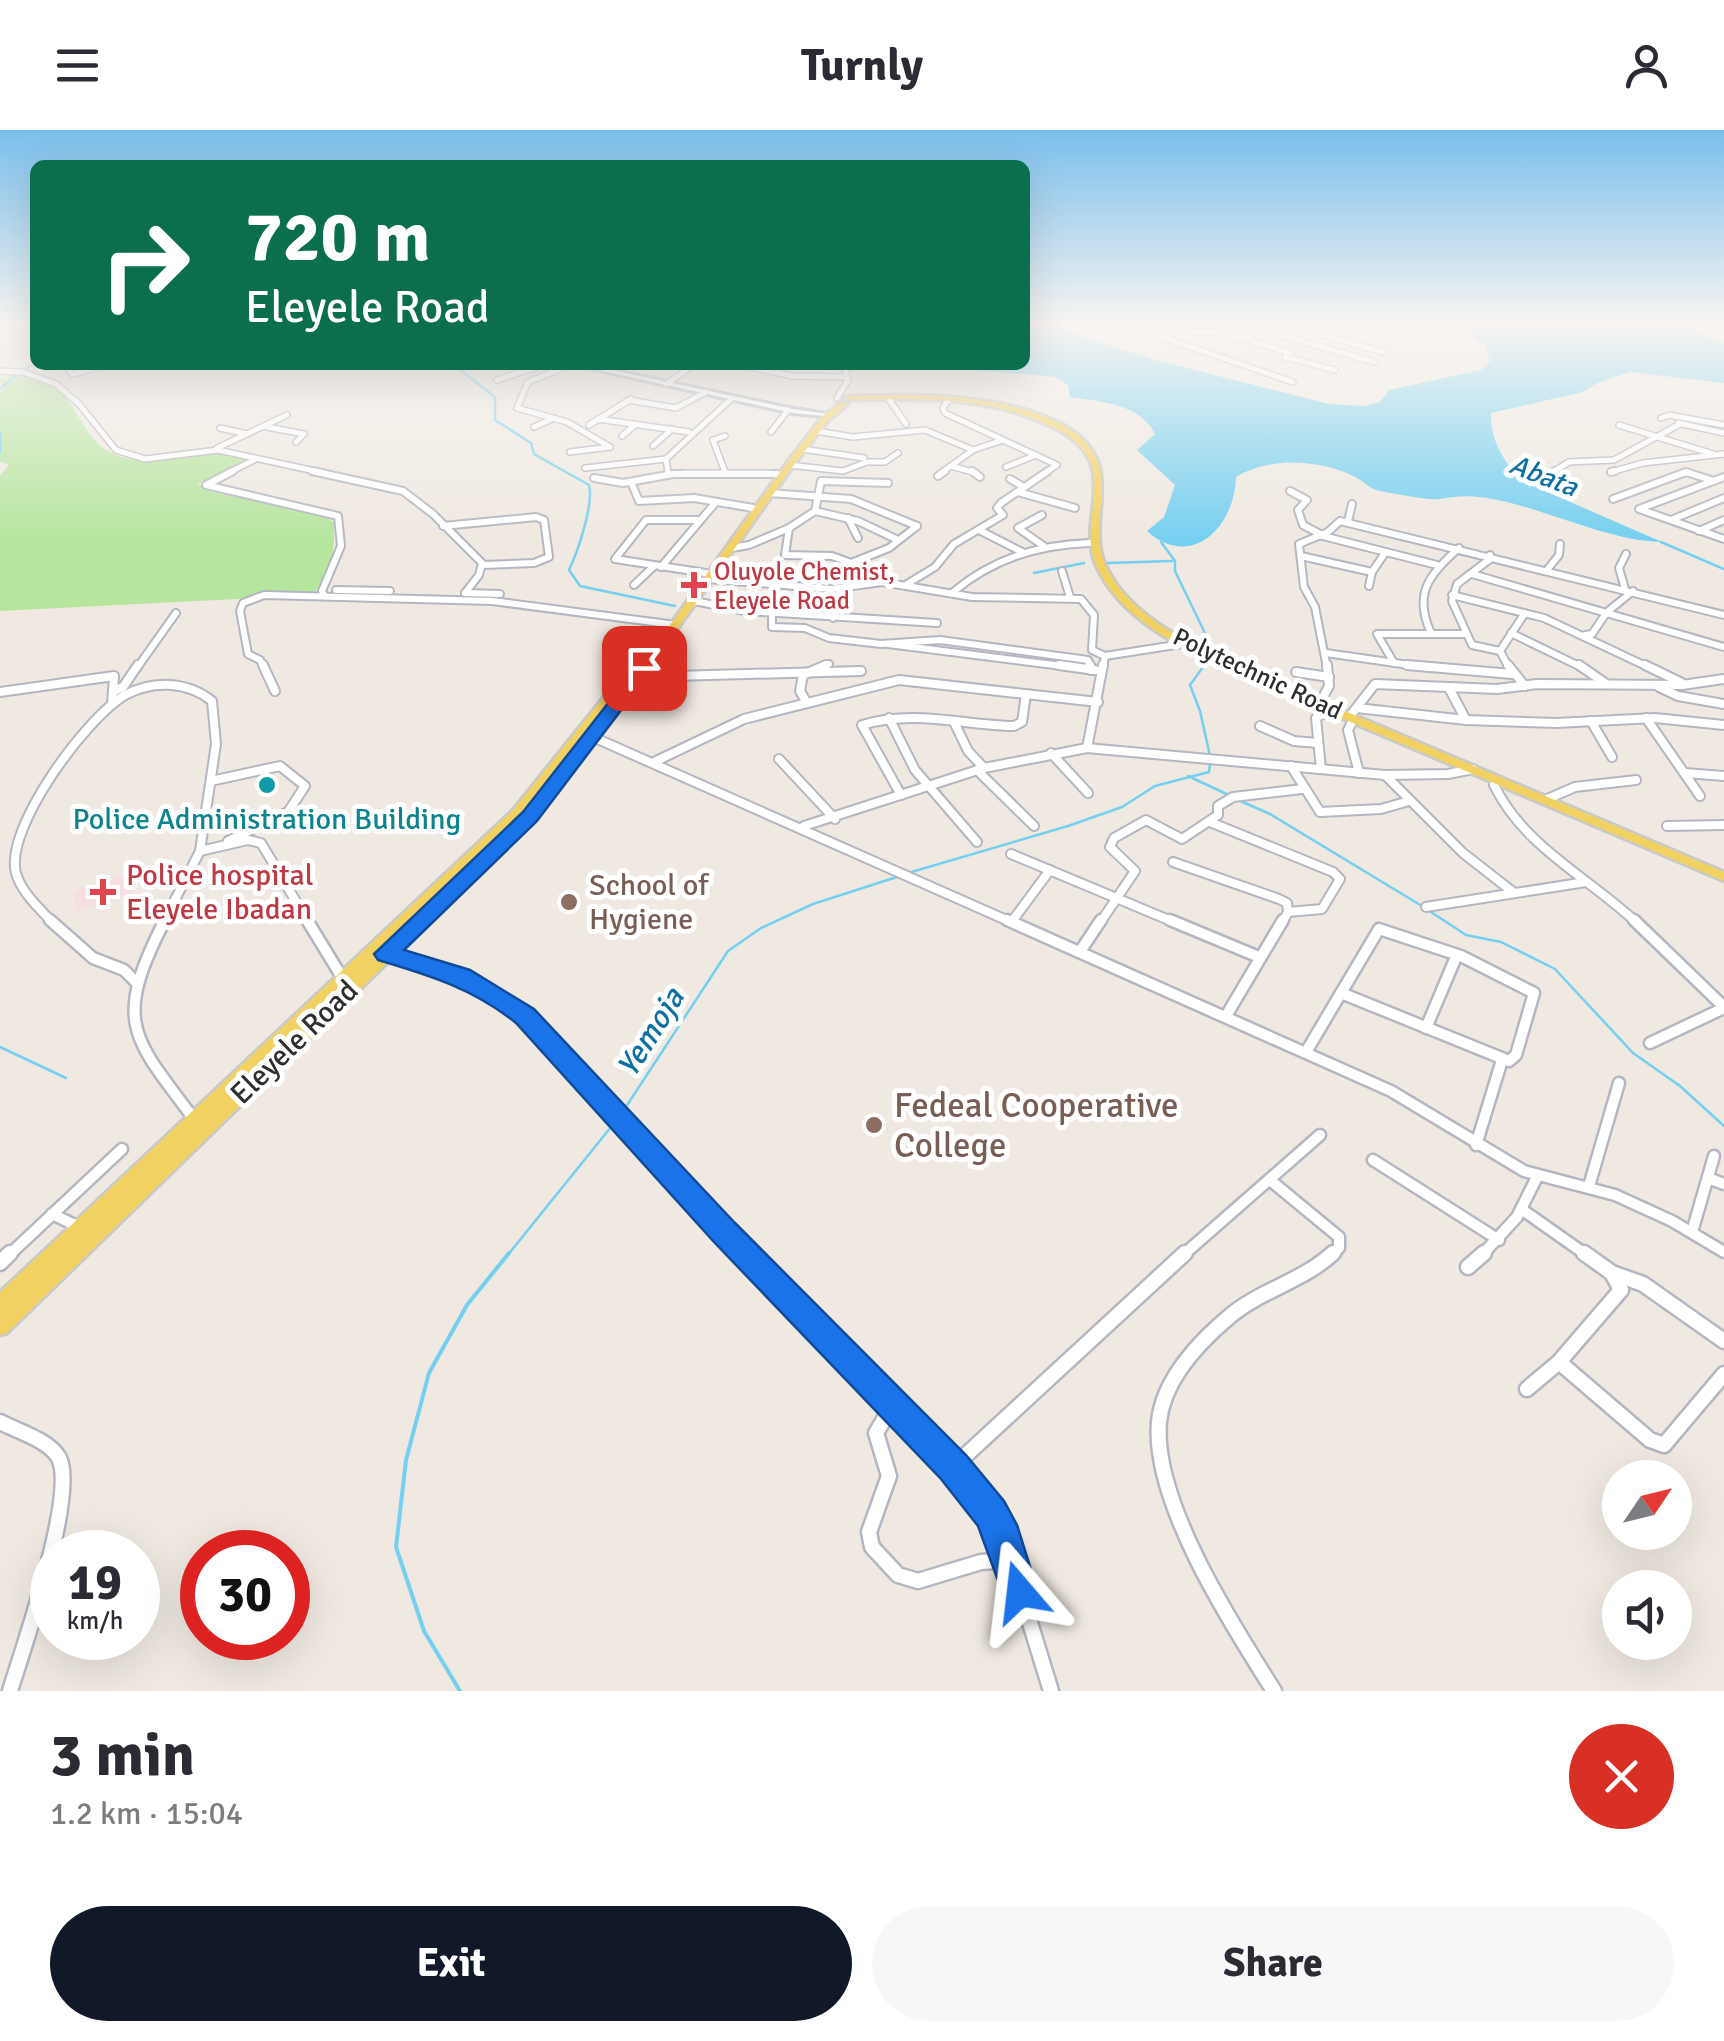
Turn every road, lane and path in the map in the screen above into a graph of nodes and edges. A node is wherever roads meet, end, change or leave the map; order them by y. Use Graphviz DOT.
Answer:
graph roads {
  1 [pos="71,397"];
  2 [pos="522,397"];
  3 [pos="636,397"];
  4 [pos="697,397"];
  5 [pos="727,397"];
  6 [pos="895,397"];
  7 [pos="924,397"];
  8 [pos="732,398"];
  9 [pos="888,398"];
  10 [pos="843,399"];
  11 [pos="949,399"];
  12 [pos="629,400"];
  13 [pos="788,410"];
  14 [pos="827,414"];
  15 [pos="286,415"];
  16 [pos="555,418"];
  17 [pos="598,419"];
  18 [pos="588,424"];
  19 [pos="636,424"];
  20 [pos="906,424"];
  21 [pos="1680,424"];
  22 [pos="1724,425"];
  23 [pos="264,426"];
  24 [pos="534,426"];
  25 [pos="1619,426"];
  26 [pos="220,428"];
  27 [pos="672,429"];
  28 [pos="689,432"];
  29 [pos="771,432"];
  30 [pos="1724,433"];
  31 [pos="248,434"];
  32 [pos="622,436"];
  33 [pos="725,436"];
  34 [pos="1654,436"];
  35 [pos="808,439"];
  36 [pos="1003,440"];
  37 [pos="296,442"];
  38 [pos="653,446"];
  39 [pos="213,450"];
  40 [pos="973,450"];
  41 [pos="570,452"];
  42 [pos="898,453"];
  43 [pos="1036,454"];
  44 [pos="1715,455"];
  45 [pos="1724,457"];
  46 [pos="256,458"];
  47 [pos="864,458"];
  48 [pos="666,459"];
  49 [pos="790,465"];
  50 [pos="951,466"];
  51 [pos="1006,467"];
  52 [pos="584,468"];
  53 [pos="725,472"];
  54 [pos="1611,472"];
  55 [pos="668,474"];
  56 [pos="777,474"];
  57 [pos="938,476"];
  58 [pos="980,477"];
  59 [pos="1724,477"];
  60 [pos="594,478"];
  61 [pos="836,480"];
  62 [pos="1010,480"];
  63 [pos="1714,481"];
  64 [pos="631,482"];
  65 [pos="888,482"];
  66 [pos="1558,482"];
  67 [pos="1021,490"];
  68 [pos="1290,491"];
  69 [pos="770,493"];
  70 [pos="819,497"];
  71 [pos="833,498"];
  72 [pos="1614,498"];
  73 [pos="1724,498"];
  74 [pos="716,502"];
  75 [pos="1352,504"];
  76 [pos="754,508"];
  77 [pos="1075,508"];
  78 [pos="815,512"];
  79 [pos="829,514"];
  80 [pos="1042,514"];
  81 [pos="848,518"];
  82 [pos="698,520"];
  83 [pos="1348,520"];
  84 [pos="1670,520"];
  85 [pos="1724,520"];
  86 [pos="443,526"];
  87 [pos="790,528"];
  88 [pos="979,530"];
  89 [pos="1699,531"];
  90 [pos="1320,535"];
  91 [pos="858,538"];
  92 [pos="898,540"];
  93 [pos="1724,540"];
  94 [pos="1089,543"];
  95 [pos="1560,544"];
  96 [pos="1044,547"];
  97 [pos="732,548"];
  98 [pos="1459,548"];
  99 [pos="1024,553"];
  100 [pos="1385,553"];
  101 [pos="1626,554"];
  102 [pos="1490,555"];
  103 [pos="1300,556"];
  104 [pos="483,565"];
  105 [pos="1437,565"];
  106 [pos="658,567"];
  107 [pos="1548,570"];
  108 [pos="1062,571"];
  109 [pos="1372,572"];
  110 [pos="1472,574"];
  111 [pos="708,576"];
  112 [pos="907,584"];
  113 [pos="634,585"];
  114 [pos="1370,586"];
  115 [pos="839,589"];
  116 [pos="323,590"];
  117 [pos="1629,590"];
  118 [pos="464,593"];
  119 [pos="500,594"];
  120 [pos="952,594"];
  121 [pos="1452,595"];
  122 [pos="331,596"];
  123 [pos="1070,597"];
  124 [pos="1561,598"];
  125 [pos="690,603"];
  126 [pos="1609,611"];
  127 [pos="772,613"];
  128 [pos="1525,613"];
  129 [pos="176,614"];
  130 [pos="1724,614"];
  131 [pos="834,618"];
  132 [pos="1544,618"];
  133 [pos="674,622"];
  134 [pos="937,623"];
  135 [pos="1510,632"];
  136 [pos="1432,633"];
  137 [pos="1465,634"];
  138 [pos="1584,635"];
  139 [pos="1184,644"];
  140 [pos="1724,647"];
  141 [pos="1500,651"];
  142 [pos="1326,654"];
  143 [pos="1104,656"];
  144 [pos="1391,662"];
  145 [pos="829,664"];
  146 [pos="861,671"];
  147 [pos="1102,671"];
  148 [pos="1296,672"];
  149 [pos="1512,674"];
  150 [pos="803,675"];
  151 [pos="638,677"];
  152 [pos="1328,677"];
  153 [pos="1724,679"];
  154 [pos="1605,683"];
  155 [pos="1375,684"];
  156 [pos="1654,684"];
  157 [pos="1686,684"];
  158 [pos="1525,686"];
  159 [pos="1450,688"];
  160 [pos="114,691"];
  161 [pos="275,691"];
  162 [pos="0,692"];
  163 [pos="1026,694"];
  164 [pos="1098,702"];
  165 [pos="807,703"];
  166 [pos="112,704"];
  167 [pos="1724,704"];
  168 [pos="1323,707"];
  169 [pos="1353,715"];
  170 [pos="889,718"];
  171 [pos="1646,718"];
  172 [pos="1466,720"];
  173 [pos="1591,722"];
  174 [pos="955,724"];
  175 [pos="1721,725"];
  176 [pos="1260,726"];
  177 [pos="1724,734"];
  178 [pos="594,737"];
  179 [pos="1318,743"];
  180 [pos="1087,748"];
  181 [pos="1052,753"];
  182 [pos="1612,758"];
  183 [pos="779,760"];
  184 [pos="654,762"];
  185 [pos="1291,766"];
  186 [pos="980,769"];
  187 [pos="1321,769"];
  188 [pos="1468,769"];
  189 [pos="1359,773"];
  190 [pos="1685,773"];
  191 [pos="1385,775"];
  192 [pos="1724,776"];
  193 [pos="211,780"];
  194 [pos="1636,780"];
  195 [pos="1494,784"];
  196 [pos="925,786"];
  197 [pos="1302,788"];
  198 [pos="1088,793"];
  199 [pos="901,795"];
  200 [pos="1700,796"];
  201 [pos="1545,800"];
  202 [pos="1409,801"];
  203 [pos="524,815"];
  204 [pos="836,819"];
  205 [pos="1210,822"];
  206 [pos="1724,825"];
  207 [pos="1034,826"];
  208 [pos="1667,826"];
  209 [pos="801,827"];
  210 [pos="977,842"];
  211 [pos="218,847"];
  212 [pos="200,851"];
  213 [pos="1011,854"];
  214 [pos="1173,862"];
  215 [pos="1050,870"];
  216 [pos="912,876"];
  217 [pos="1724,880"];
  218 [pos="1586,882"];
  219 [pos="1512,892"];
  220 [pos="1119,898"];
  221 [pos="1426,907"];
  222 [pos="1288,912"];
  223 [pos="1013,920"];
  224 [pos="1081,950"];
  225 [pos="386,954"];
  226 [pos="1456,956"];
  227 [pos="1259,957"];
  228 [pos="343,979"];
  229 [pos="138,984"];
  230 [pos="1340,993"];
  231 [pos="1724,1007"];
  232 [pos="1226,1016"];
  233 [pos="1426,1028"];
  234 [pos="1650,1042"];
  235 [pos="1306,1052"];
  236 [pos="1502,1060"];
  237 [pos="1619,1083"];
  238 [pos="199,1126"];
  239 [pos="1320,1136"];
  240 [pos="1476,1146"];
  241 [pos="122,1149"];
  242 [pos="1714,1156"];
  243 [pos="1373,1160"];
  244 [pos="1537,1177"];
  245 [pos="1708,1178"];
  246 [pos="1270,1180"];
  247 [pos="1724,1184"];
  248 [pos="1589,1186"];
  249 [pos="1524,1212"];
  250 [pos="52,1214"];
  251 [pos="81,1228"];
  252 [pos="1692,1232"];
  253 [pos="1500,1240"];
  254 [pos="1724,1252"];
  255 [pos="0,1262"];
  256 [pos="1468,1267"];
  257 [pos="1612,1273"];
  258 [pos="0,1305"];
  259 [pos="0,1326"];
  260 [pos="1724,1341"];
  261 [pos="1558,1362"];
  262 [pos="1724,1374"];
  263 [pos="1527,1389"];
  264 [pos="892,1406"];
  265 [pos="0,1422"];
  266 [pos="954,1467"];
  267 [pos="1010,1560"];
  268 [pos="10,1691"];
  269 [pos="1051,1691"];
  270 [pos="1274,1691"];
  1 -- 39 [label="street"];
  2 -- 16 [label="street"];
  3 -- 12 [label="street"];
  4 -- 12 [label="street"];
  5 -- 8 [label="main road"];
  6 -- 10 [label="main road, Polytechnic Road"];
  7 -- 139 [label="main road, Polytechnic Road"];
  8 -- 13 [label="main road"];
  8 -- 48 [label="street"];
  9 -- 10 [label="main road, Polytechnic Road"];
  9 -- 11 [label="main road, Polytechnic Road"];
  9 -- 20 [label="street"];
  10 -- 14 [label="main road, Eleyele Road"];
  11 -- 36 [label="street"];
  11 -- 94 [label="main road, Polytechnic Road"];
  12 -- 17 [label="street"];
  13 -- 14 [label="main road"];
  13 -- 29 [label="street"];
  14 -- 35 [label="main road, Eleyele Road"];
  15 -- 23 [label="street"];
  16 -- 24 [label="street"];
  16 -- 41 [label="street"];
  17 -- 18 [label="street"];
  17 -- 19 [label="street"];
  19 -- 27 [label="street"];
  19 -- 32 [label="street"];
  21 -- 22 [label="street"];
  21 -- 30 [label="street"];
  21 -- 34 [label="street"];
  23 -- 31 [label="street"];
  23 -- 37 [label="street"];
  25 -- 34 [label="street"];
  26 -- 31 [label="street"];
  27 -- 28 [label="street"];
  27 -- 38 [label="street"];
  31 -- 39 [label="street"];
  33 -- 53 [label="street"];
  34 -- 44 [label="street"];
  34 -- 66 [label="street"];
  35 -- 40 [label="street"];
  35 -- 47 [label="street"];
  35 -- 49 [label="main road, Eleyele Road"];
  35 -- 56 [label="main road, Eleyele Road"];
  36 -- 40 [label="street"];
  36 -- 43 [label="street"];
  39 -- 46 [label="street"];
  40 -- 50 [label="street"];
  42 -- 49 [label="street"];
  43 -- 51 [label="street"];
  43 -- 67 [label="street"];
  44 -- 45 [label="street"];
  44 -- 54 [label="street"];
  46 -- 86 [label="street"];
  46 -- 116 [label="street"];
  48 -- 52 [label="street"];
  48 -- 55 [label="street"];
  49 -- 69 [label="main road, Eleyele Road"];
  50 -- 57 [label="street"];
  50 -- 58 [label="street"];
  53 -- 55 [label="street"];
  53 -- 56 [label="street"];
  55 -- 64 [label="street"];
  56 -- 76 [label="main road, Eleyele Road"];
  59 -- 63 [label="street"];
  60 -- 64 [label="street"];
  61 -- 65 [label="street"];
  61 -- 70 [label="street"];
  61 -- 71 [label="street"];
  62 -- 67 [label="street"];
  63 -- 72 [label="street"];
  63 -- 84 [label="street"];
  64 -- 74 [label="street"];
  67 -- 77 [label="street"];
  67 -- 88 [label="street"];
  68 -- 90 [label="street"];
  69 -- 70 [label="street"];
  69 -- 97 [label="main road, Eleyele Road"];
  70 -- 71 [label="street"];
  70 -- 78 [label="street"];
  71 -- 79 [label="street"];
  71 -- 92 [label="street"];
  73 -- 84 [label="street"];
  74 -- 76 [label="street"];
  74 -- 82 [label="street"];
  75 -- 83 [label="street"];
  76 -- 111 [label="main road, Eleyele Road"];
  78 -- 79 [label="street"];
  78 -- 87 [label="street"];
  79 -- 81 [label="street"];
  80 -- 96 [label="street"];
  81 -- 91 [label="street"];
  81 -- 92 [label="street"];
  82 -- 106 [label="street"];
  82 -- 106 [label="street"];
  83 -- 90 [label="street"];
  83 -- 98 [label="street"];
  84 -- 89 [label="street"];
  85 -- 89 [label="street"];
  86 -- 104 [label="street"];
  86 -- 104 [label="street"];
  87 -- 92 [label="street"];
  87 -- 97 [label="street"];
  88 -- 99 [label="street"];
  88 -- 112 [label="street"];
  89 -- 93 [label="street"];
  90 -- 100 [label="street"];
  90 -- 103 [label="street"];
  94 -- 96 [label="street"];
  94 -- 139 [label="main road, Polytechnic Road"];
  95 -- 107 [label="street"];
  96 -- 99 [label="street"];
  97 -- 111 [label="main road, Eleyele Road"];
  98 -- 102 [label="street"];
  98 -- 105 [label="street"];
  99 -- 120 [label="street"];
  100 -- 105 [label="street"];
  100 -- 109 [label="street"];
  101 -- 117 [label="street"];
  102 -- 107 [label="street"];
  102 -- 110 [label="street"];
  103 -- 109 [label="street"];
  103 -- 142 [label="street"];
  104 -- 118 [label="street"];
  105 -- 136 [label="street"];
  106 -- 111 [label="street"];
  106 -- 113 [label="street"];
  107 -- 117 [label="street"];
  108 -- 123 [label="street"];
  109 -- 114 [label="street"];
  110 -- 121 [label="street"];
  110 -- 124 [label="street"];
  111 -- 115 [label="street"];
  111 -- 125 [label="main road, Eleyele Road"];
  112 -- 115 [label="street"];
  112 -- 120 [label="street"];
  115 -- 131 [label="street"];
  116 -- 118 [label="street"];
  116 -- 122 [label="street"];
  117 -- 126 [label="street"];
  117 -- 130 [label="street"];
  118 -- 119 [label="street"];
  120 -- 123 [label="street"];
  121 -- 128 [label="street"];
  121 -- 137 [label="street"];
  122 -- 133 [label="street"];
  122 -- 161 [label="street"];
  123 -- 143 [label="street"];
  124 -- 126 [label="street"];
  124 -- 132 [label="street"];
  125 -- 127 [label="street"];
  125 -- 133 [label="main road, Eleyele Road"];
  126 -- 138 [label="street"];
  126 -- 140 [label="street"];
  127 -- 131 [label="street"];
  127 -- 147 [label="street"];
  128 -- 132 [label="street"];
  128 -- 135 [label="street"];
  129 -- 160 [label="street"];
  131 -- 134 [label="street"];
  132 -- 138 [label="street"];
  133 -- 151 [label="main road, Eleyele Road"];
  133 -- 203 [label="main road, Eleyele Road"];
  135 -- 141 [label="street"];
  135 -- 154 [label="street"];
  136 -- 137 [label="street"];
  136 -- 144 [label="street"];
  137 -- 141 [label="street"];
  138 -- 157 [label="street"];
  139 -- 143 [label="street"];
  139 -- 168 [label="main road, Polytechnic Road"];
  141 -- 149 [label="street"];
  142 -- 144 [label="street"];
  142 -- 152 [label="street"];
  143 -- 147 [label="street"];
  144 -- 149 [label="street"];
  144 -- 155 [label="street"];
  145 -- 150 [label="street"];
  146 -- 150 [label="street"];
  147 -- 164 [label="street"];
  148 -- 152 [label="street"];
  149 -- 158 [label="street"];
  150 -- 151 [label="street"];
  150 -- 165 [label="street"];
  151 -- 178 [label="main road, Eleyele Road"];
  152 -- 168 [label="street"];
  153 -- 157 [label="street"];
  154 -- 156 [label="street"];
  154 -- 158 [label="street"];
  155 -- 159 [label="street"];
  155 -- 169 [label="street"];
  156 -- 157 [label="street"];
  156 -- 167 [label="street"];
  158 -- 159 [label="street"];
  159 -- 172 [label="street"];
  160 -- 162 [label="street"];
  160 -- 166 [label="street"];
  163 -- 164 [label="street"];
  163 -- 165 [label="street"];
  163 -- 174 [label="street"];
  164 -- 180 [label="street"];
  165 -- 184 [label="street"];
  166 -- 193 [label="street"];
  166 -- 229 [label="street"];
  168 -- 169 [label="main road, Polytechnic Road"];
  168 -- 179 [label="street"];
  169 -- 172 [label="street"];
  169 -- 188 [label="main road, Polytechnic Road"];
  169 -- 189 [label="street"];
  170 -- 174 [label="street"];
  170 -- 196 [label="street"];
  170 -- 199 [label="street"];
  171 -- 173 [label="street"];
  171 -- 175 [label="street"];
  171 -- 190 [label="street"];
  172 -- 173 [label="street"];
  173 -- 182 [label="street"];
  174 -- 186 [label="street"];
  175 -- 177 [label="street"];
  176 -- 179 [label="street"];
  178 -- 184 [label="street"];
  178 -- 203 [label="main road, Eleyele Road"];
  179 -- 187 [label="street"];
  180 -- 181 [label="street"];
  180 -- 185 [label="street"];
  181 -- 186 [label="street"];
  181 -- 198 [label="street"];
  183 -- 204 [label="street"];
  184 -- 209 [label="street"];
  185 -- 187 [label="street"];
  185 -- 197 [label="street"];
  186 -- 196 [label="street"];
  186 -- 207 [label="street"];
  187 -- 189 [label="street"];
  188 -- 191 [label="street"];
  188 -- 195 [label="main road, Polytechnic Road"];
  188 -- 201 [label="main road, Polytechnic Road"];
  189 -- 191 [label="street"];
  190 -- 192 [label="street"];
  190 -- 200 [label="street"];
  191 -- 202 [label="street"];
  193 -- 211 [label="street"];
  193 -- 212 [label="street"];
  194 -- 201 [label="street"];
  195 -- 217 [label="main road, Polytechnic Road"];
  195 -- 218 [label="street"];
  196 -- 199 [label="street"];
  196 -- 210 [label="street"];
  197 -- 202 [label="street"];
  197 -- 205 [label="street"];
  199 -- 204 [label="street"];
  201 -- 217 [label="main road, Polytechnic Road"];
  202 -- 219 [label="street"];
  203 -- 225 [label="main road, Eleyele Road"];
  203 -- 228 [label="main road, Eleyele Road"];
  204 -- 209 [label="street"];
  205 -- 220 [label="street"];
  205 -- 222 [label="street"];
  206 -- 208 [label="street"];
  209 -- 216 [label="street"];
  211 -- 212 [label="street"];
  211 -- 228 [label="street"];
  212 -- 229 [label="street"];
  213 -- 215 [label="street"];
  214 -- 222 [label="street"];
  215 -- 220 [label="street"];
  215 -- 223 [label="street"];
  216 -- 223 [label="street"];
  218 -- 219 [label="street"];
  218 -- 231 [label="street"];
  219 -- 221 [label="street"];
  220 -- 224 [label="street"];
  220 -- 227 [label="street"];
  222 -- 227 [label="street"];
  223 -- 224 [label="street"];
  224 -- 232 [label="street"];
  225 -- 238 [label="main road, Eleyele Road"];
  225 -- 264 [label="street"];
  226 -- 230 [label="street"];
  226 -- 233 [label="street"];
  226 -- 236 [label="street"];
  227 -- 232 [label="street"];
  228 -- 238 [label="main road, Eleyele Road"];
  229 -- 238 [label="street"];
  230 -- 233 [label="street"];
  230 -- 235 [label="street"];
  231 -- 234 [label="street"];
  232 -- 235 [label="street"];
  233 -- 236 [label="street"];
  235 -- 240 [label="street"];
  236 -- 240 [label="street"];
  237 -- 248 [label="street"];
  238 -- 251 [label="main road, Eleyele Road"];
  238 -- 259 [label="main road, Eleyele Road"];
  239 -- 246 [label="street"];
  240 -- 244 [label="street"];
  241 -- 250 [label="street"];
  242 -- 245 [label="street"];
  243 -- 253 [label="street"];
  244 -- 248 [label="street"];
  244 -- 249 [label="street"];
  245 -- 247 [label="street"];
  245 -- 252 [label="street"];
  246 -- 266 [label="street"];
  246 -- 270 [label="street"];
  248 -- 252 [label="street"];
  249 -- 253 [label="street"];
  249 -- 257 [label="street"];
  250 -- 251 [label="street"];
  250 -- 255 [label="street"];
  251 -- 258 [label="main road, Eleyele Road"];
  252 -- 254 [label="street"];
  253 -- 256 [label="street"];
  257 -- 260 [label="street"];
  257 -- 261 [label="street"];
  261 -- 262 [label="street"];
  261 -- 263 [label="street"];
  264 -- 266 [label="street"];
  264 -- 267 [label="street"];
  265 -- 268 [label="street"];
  266 -- 267 [label="street"];
  267 -- 269 [label="street"];
}
